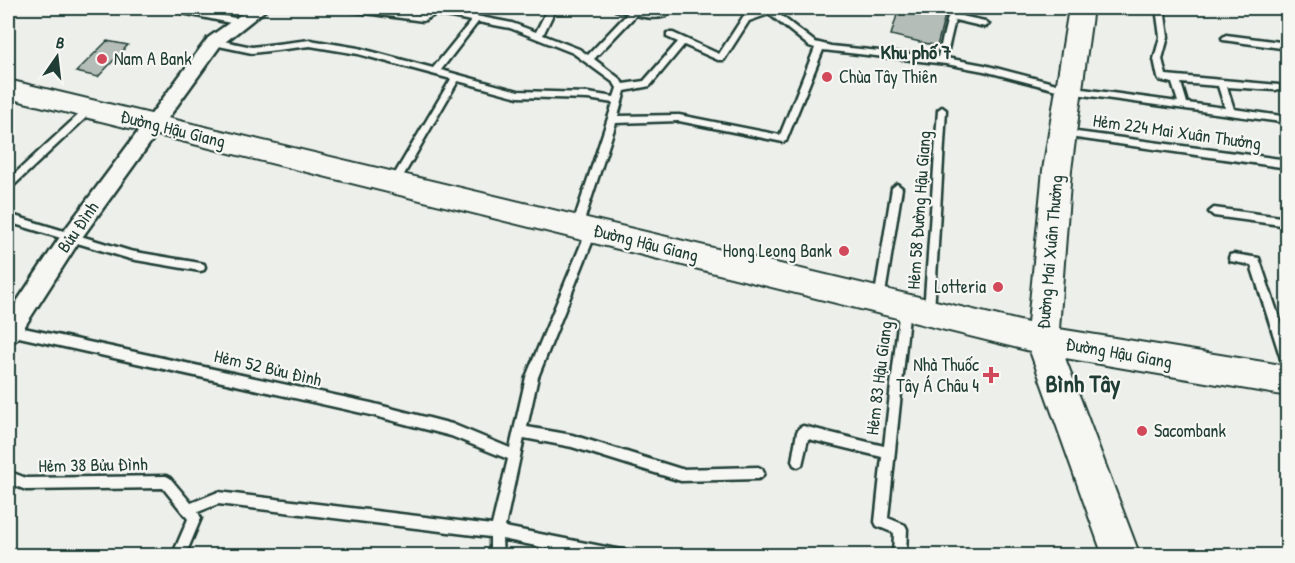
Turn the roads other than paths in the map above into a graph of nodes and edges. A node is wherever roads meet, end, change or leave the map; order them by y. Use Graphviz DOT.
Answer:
graph roads {
  1 [pos="172,8"];
  2 [pos="260,8"];
  3 [pos="351,8"];
  4 [pos="552,8"];
  5 [pos="618,8"];
  6 [pos="668,8"];
  7 [pos="1081,8"];
  8 [pos="1160,8"];
  9 [pos="436,9"];
  10 [pos="768,9"];
  11 [pos="633,13"];
  12 [pos="477,18"];
  13 [pos="240,22"];
  14 [pos="985,24"];
  15 [pos="670,35"];
  16 [pos="538,36"];
  17 [pos="1226,38"];
  18 [pos="683,40"];
  19 [pos="214,42"];
  20 [pos="820,46"];
  21 [pos="1287,46"];
  22 [pos="588,60"];
  23 [pos="941,61"];
  24 [pos="435,72"];
  25 [pos="456,77"];
  26 [pos="1176,80"];
  27 [pos="1222,82"];
  28 [pos="1276,87"];
  29 [pos="8,88"];
  30 [pos="621,88"];
  31 [pos="1068,90"];
  32 [pos="617,101"];
  33 [pos="1182,104"];
  34 [pos="90,108"];
  35 [pos="942,110"];
  36 [pos="1230,111"];
  37 [pos="613,120"];
  38 [pos="1287,120"];
  39 [pos="152,123"];
  40 [pos="1062,133"];
  41 [pos="1287,164"];
  42 [pos="394,182"];
  43 [pos="8,185"];
  44 [pos="897,188"];
  45 [pos="1214,212"];
  46 [pos="8,218"];
  47 [pos="1287,222"];
  48 [pos="584,229"];
  49 [pos="71,237"];
  50 [pos="1234,258"];
  51 [pos="200,267"];
  52 [pos="904,306"];
  53 [pos="9,332"];
  54 [pos="1042,340"];
  55 [pos="1287,362"];
  56 [pos="1287,381"];
  57 [pos="520,432"];
  58 [pos="888,453"];
  59 [pos="514,456"];
  60 [pos="798,461"];
  61 [pos="758,473"];
  62 [pos="8,477"];
  63 [pos="188,510"];
  64 [pos="497,532"];
  65 [pos="178,555"];
  66 [pos="497,555"];
  67 [pos="621,555"];
  68 [pos="899,555"];
  69 [pos="1122,555"];
  1 -- 13 [label="lane"];
  2 -- 13 [label="street, Bửu Đình"];
  3 -- 9 [label="lane"];
  4 -- 16 [label="lane"];
  5 -- 11 [label="lane"];
  6 -- 11 [label="lane"];
  7 -- 31 [label="main road, Đường Mai Xuân Thưởng"];
  8 -- 26 [label="lane"];
  9 -- 12 [label="lane"];
  10 -- 18 [label="lane"];
  10 -- 20 [label="lane"];
  11 -- 22 [label="lane"];
  12 -- 16 [label="lane"];
  12 -- 24 [label="lane"];
  13 -- 19 [label="street, Bửu Đình"];
  14 -- 23 [label="lane"];
  15 -- 18 [label="lane"];
  16 -- 22 [label="lane"];
  17 -- 21 [label="lane"];
  18 -- 30 [label="lane"];
  19 -- 24 [label="lane"];
  19 -- 39 [label="street, Bửu Đình"];
  20 -- 23 [label="lane"];
  20 -- 37 [label="lane"];
  22 -- 30 [label="lane"];
  23 -- 31 [label="lane"];
  24 -- 25 [label="lane"];
  25 -- 32 [label="lane"];
  25 -- 42 [label="lane"];
  26 -- 27 [label="lane"];
  26 -- 33 [label="lane"];
  27 -- 28 [label="lane"];
  27 -- 36 [label="lane"];
  29 -- 34 [label="main road, Đường Hậu Giang"];
  30 -- 32 [label="lane"];
  31 -- 33 [label="lane"];
  31 -- 40 [label="main road, Đường Mai Xuân Thưởng"];
  32 -- 37 [label="lane"];
  33 -- 36 [label="lane"];
  34 -- 39 [label="main road, Đường Hậu Giang"];
  34 -- 43 [label="lane"];
  35 -- 52 [label="lane, Hẻm 58 Đường Hậu Giang"];
  36 -- 38 [label="lane"];
  37 -- 48 [label="lane"];
  39 -- 42 [label="main road, Đường Hậu Giang"];
  39 -- 49 [label="street, Bửu Đình"];
  40 -- 41 [label="lane, Hẻm 224 Mai Xuân Thưởng"];
  40 -- 54 [label="main road, Đường Mai Xuân Thưởng"];
  42 -- 48 [label="main road, Đường Hậu Giang"];
  44 -- 52 [label="lane"];
  45 -- 47 [label="lane"];
  46 -- 49 [label="lane"];
  48 -- 52 [label="main road, Đường Hậu Giang"];
  48 -- 57 [label="lane"];
  49 -- 51 [label="lane"];
  49 -- 53 [label="street, Bửu Đình"];
  50 -- 55 [label="lane"];
  52 -- 54 [label="main road, Đường Hậu Giang"];
  52 -- 58 [label="lane, Hẻm 83 Hậu Giang"];
  53 -- 59 [label="lane, Hẻm 52 Bửu Đình"];
  54 -- 56 [label="main road, Đường Hậu Giang"];
  54 -- 69 [label="main road, Đường Mai Xuân Thưởng"];
  57 -- 59 [label="lane"];
  57 -- 61 [label="lane"];
  58 -- 60 [label="lane, Hẻm 83 Hậu Giang"];
  58 -- 68 [label="lane, Hẻm 83 Hậu Giang"];
  59 -- 64 [label="lane"];
  62 -- 63 [label="lane, Hẻm 38 Bửu Đình"];
  63 -- 64 [label="lane"];
  63 -- 65 [label="lane"];
  64 -- 66 [label="lane"];
  64 -- 67 [label="lane"];
}
